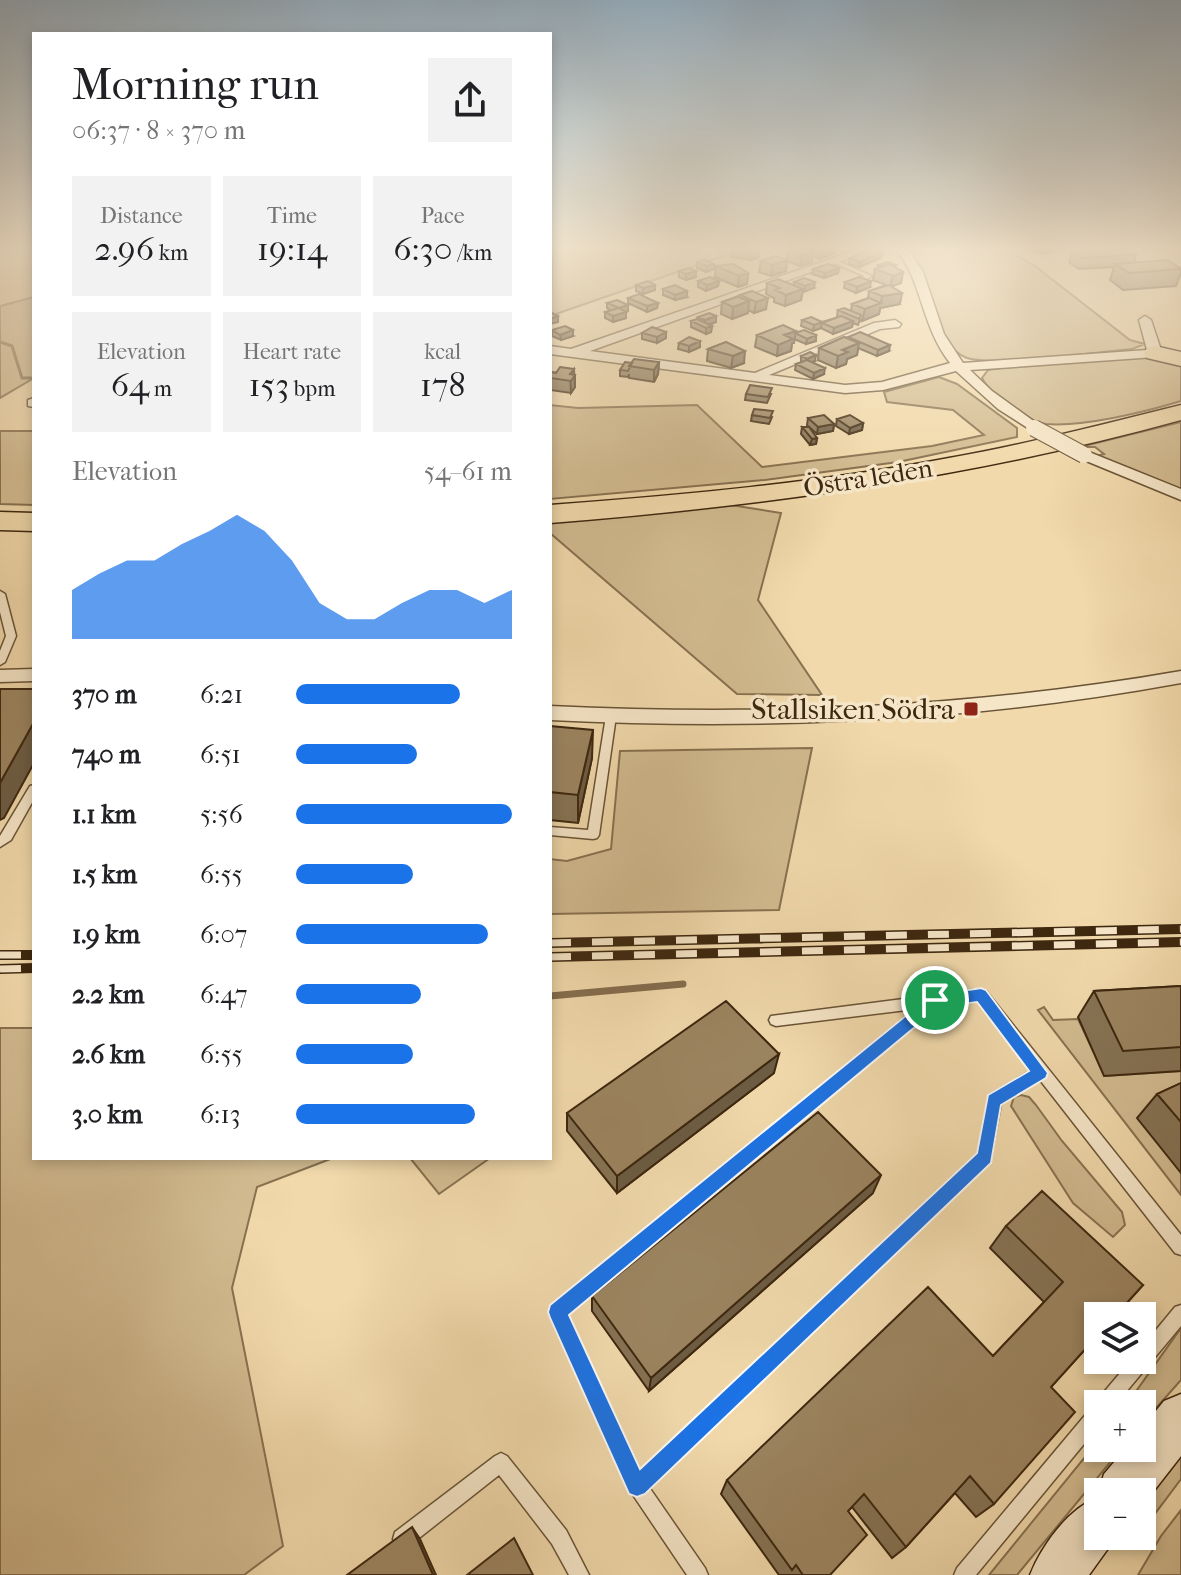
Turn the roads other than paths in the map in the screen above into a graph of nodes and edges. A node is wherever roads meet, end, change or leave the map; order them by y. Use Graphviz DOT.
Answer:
graph roads {
  1 [pos="658,322"];
  2 [pos="934,322"];
  3 [pos="1146,322"];
  4 [pos="895,324"];
  5 [pos="552,353"];
  6 [pos="1155,353"];
  7 [pos="568,355"];
  8 [pos="1181,356"];
  9 [pos="959,367"];
  10 [pos="757,378"];
  11 [pos="1181,412"];
  12 [pos="1181,418"];
  13 [pos="1149,421"];
  14 [pos="1181,495"];
  15 [pos="552,514"];
  16 [pos="0,521"];
  17 [pos="32,522"];
  18 [pos="0,594"];
  19 [pos="0,662"];
  20 [pos="32,675"];
  21 [pos="0,676"];
  22 [pos="1181,677"];
  23 [pos="552,713"];
  24 [pos="611,716"];
  25 [pos="32,793"];
  26 [pos="552,831"];
  27 [pos="0,843"];
  28 [pos="935,1000"];
  29 [pos="776,1020"];
  30 [pos="1040,1073"];
  31 [pos="1181,1247"];
  32 [pos="1181,1313"];
  33 [pos="1156,1343"];
  34 [pos="1130,1374"];
  35 [pos="1117,1390"];
  36 [pos="1181,1418"];
  37 [pos="1084,1430"];
  38 [pos="1133,1478"];
  39 [pos="637,1486"];
  40 [pos="1084,1540"];
  41 [pos="392,1547"];
  42 [pos="579,1575"];
  43 [pos="698,1575"];
  44 [pos="964,1575"];
  45 [pos="1056,1575"];
  1 -- 7 [label="street"];
  2 -- 9 [label="street"];
  3 -- 6 [label="street"];
  4 -- 10 [label="street"];
  5 -- 7 [label="street"];
  6 -- 8 [label="highway"];
  6 -- 9 [label="street"];
  7 -- 10 [label="street"];
  9 -- 10 [label="street"];
  9 -- 14 [label="street, bridge"];
  11 -- 13 [label="highway, Östra leden"];
  12 -- 13 [label="highway"];
  13 -- 15 [label="highway, Östra leden"];
  16 -- 17 [label="highway"];
  18 -- 19 [label="lane"];
  20 -- 21 [label="street"];
  22 -- 24 [label="street"];
  23 -- 24 [label="street"];
  24 -- 26 [label="lane"];
  25 -- 27 [label="lane"];
  28 -- 29 [label="lane"];
  28 -- 30 [label="lane"];
  28 -- 39 [label="lane"];
  30 -- 31 [label="lane"];
  30 -- 39 [label="lane"];
  32 -- 33 [label="lane"];
  34 -- 35 [label="lane"];
  36 -- 38 [label="street"];
  37 -- 44 [label="lane"];
  39 -- 43 [label="lane"];
  40 -- 45 [label="street"];
  41 -- 42 [label="lane"];
}
